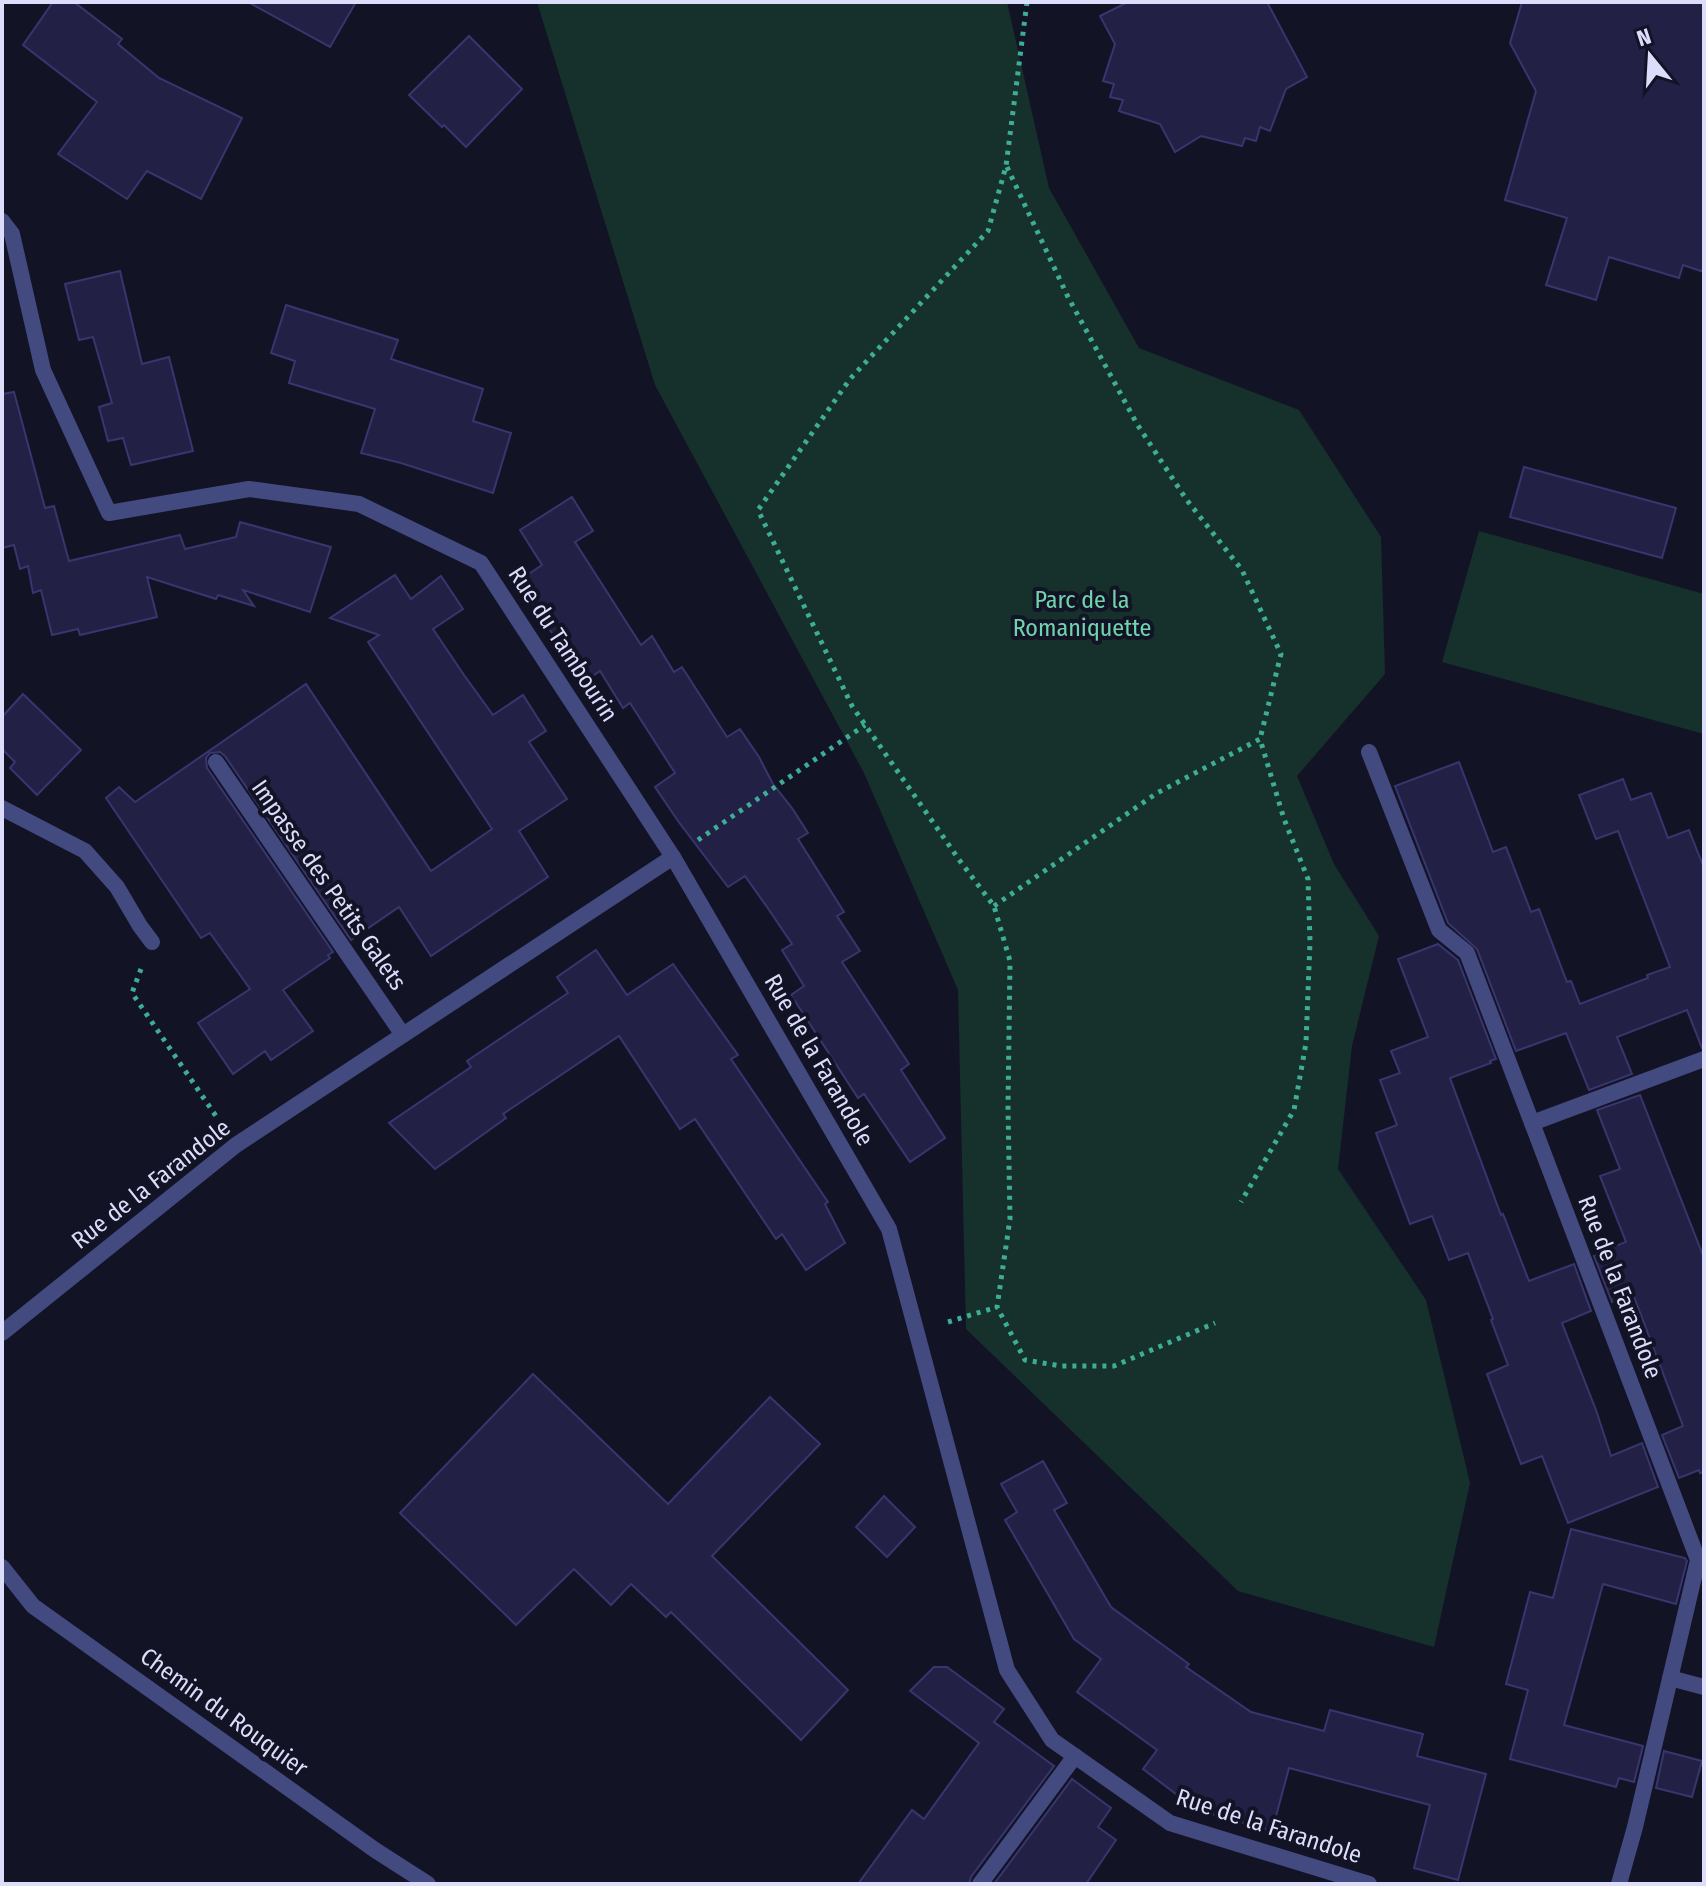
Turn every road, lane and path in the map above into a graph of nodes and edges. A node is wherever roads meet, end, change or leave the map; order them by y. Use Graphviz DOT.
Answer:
graph roads {
  1 [pos="1027,2"];
  2 [pos="1006,166"];
  3 [pos="2,221"];
  4 [pos="865,725"];
  5 [pos="1260,739"];
  6 [pos="1369,752"];
  7 [pos="216,762"];
  8 [pos="2,808"];
  9 [pos="673,857"];
  10 [pos="994,906"];
  11 [pos="152,942"];
  12 [pos="403,1035"];
  13 [pos="1704,1059"];
  14 [pos="1532,1123"];
  15 [pos="236,1145"];
  16 [pos="1241,1202"];
  17 [pos="997,1307"];
  18 [pos="1215,1323"];
  19 [pos="2,1333"];
  20 [pos="915,1333"];
  21 [pos="2,1567"];
  22 [pos="1670,1678"];
  23 [pos="1704,1687"];
  24 [pos="1075,1756"];
  25 [pos="1332,1879"];
  26 [pos="428,1884"];
  27 [pos="980,1884"];
  28 [pos="1369,1884"];
  29 [pos="1619,1884"];
  1 -- 2 [label="path"];
  2 -- 4 [label="path"];
  2 -- 5 [label="path"];
  3 -- 9 [label="street, Rue du Tambourin"];
  4 -- 9 [label="path"];
  4 -- 10 [label="path"];
  5 -- 10 [label="path"];
  5 -- 16 [label="path"];
  6 -- 14 [label="street, Rue de la Farandole"];
  7 -- 12 [label="street, Impasse des Petits Galets"];
  8 -- 11 [label="street"];
  9 -- 12 [label="street, Rue de la Farandole"];
  9 -- 20 [label="street, Rue de la Farandole"];
  10 -- 17 [label="path"];
  11 -- 15 [label="path"];
  12 -- 15 [label="street, Rue de la Farandole"];
  13 -- 14 [label="street"];
  14 -- 22 [label="street, Rue de la Farandole"];
  15 -- 19 [label="street, Rue de la Farandole"];
  17 -- 18 [label="path"];
  17 -- 20 [label="path"];
  20 -- 24 [label="street, Rue de la Farandole"];
  21 -- 26 [label="street, Chemin du Rouquier"];
  22 -- 23 [label="street"];
  22 -- 29 [label="street, Rue de la Farandole"];
  24 -- 25 [label="street, Rue de la Farandole"];
  24 -- 27 [label="street"];
  25 -- 28 [label="street, Rue de la Farandole"];
}
